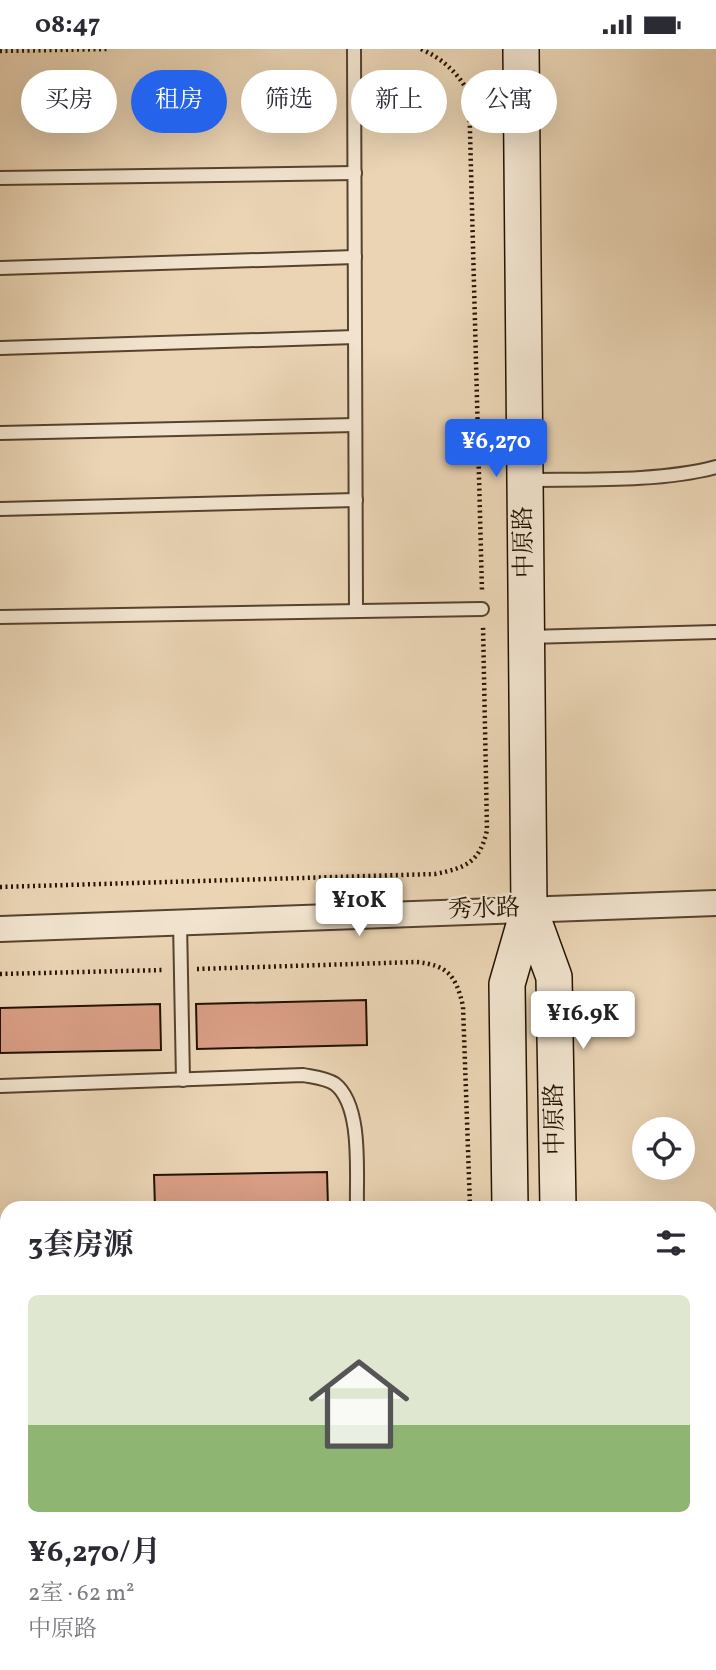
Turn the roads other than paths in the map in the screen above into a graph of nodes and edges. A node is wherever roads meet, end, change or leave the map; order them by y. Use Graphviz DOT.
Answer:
graph roads {
  1 [pos="354,49"];
  2 [pos="521,49"];
  3 [pos="355,173"];
  4 [pos="0,178"];
  5 [pos="355,257"];
  6 [pos="0,268"];
  7 [pos="355,337"];
  8 [pos="0,348"];
  9 [pos="355,425"];
  10 [pos="0,433"];
  11 [pos="716,467"];
  12 [pos="524,480"];
  13 [pos="356,500"];
  14 [pos="0,509"];
  15 [pos="482,609"];
  16 [pos="356,610"];
  17 [pos="0,617"];
  18 [pos="716,632"];
  19 [pos="528,637"];
  20 [pos="716,903"];
  21 [pos="529,908"];
  22 [pos="180,922"];
  23 [pos="0,929"];
  24 [pos="183,1080"];
  25 [pos="0,1086"];
  26 [pos="357,1201"];
  27 [pos="510,1201"];
  28 [pos="558,1201"];
  1 -- 3 [label="lane"];
  2 -- 12 [label="main road, 中原路"];
  3 -- 4 [label="lane"];
  3 -- 5 [label="lane"];
  5 -- 6 [label="lane"];
  5 -- 7 [label="lane"];
  7 -- 8 [label="lane"];
  7 -- 9 [label="lane"];
  9 -- 10 [label="lane"];
  9 -- 13 [label="lane"];
  11 -- 12 [label="lane"];
  12 -- 19 [label="main road, 中原路"];
  13 -- 14 [label="lane"];
  13 -- 16 [label="lane"];
  15 -- 16 [label="lane"];
  16 -- 17 [label="lane"];
  18 -- 19 [label="lane"];
  19 -- 21 [label="main road, 中原路"];
  20 -- 21 [label="street, 秀水路"];
  21 -- 22 [label="street, 秀水路"];
  21 -- 27 [label="main road, 中原路"];
  21 -- 28 [label="main road, 中原路"];
  22 -- 23 [label="street, 秀水路"];
  22 -- 24 [label="lane"];
  24 -- 25 [label="lane"];
  24 -- 26 [label="lane"];
}
